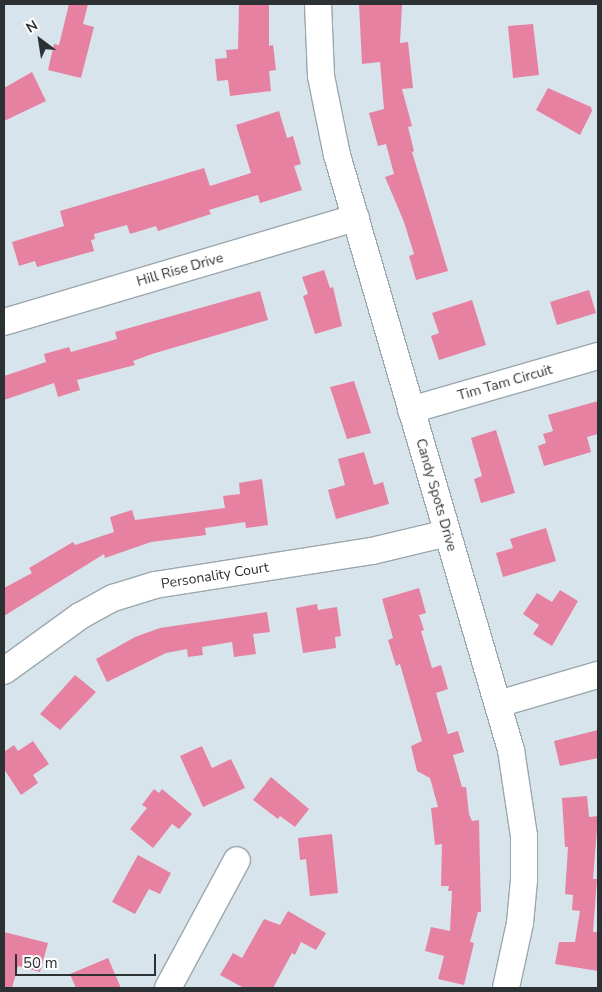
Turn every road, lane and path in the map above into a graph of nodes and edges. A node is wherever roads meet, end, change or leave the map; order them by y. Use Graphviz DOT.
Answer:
graph roads {
  1 [pos="318,4"];
  2 [pos="356,218"];
  3 [pos="4,322"];
  4 [pos="598,356"];
  5 [pos="411,410"];
  6 [pos="447,533"];
  7 [pos="4,670"];
  8 [pos="598,675"];
  9 [pos="498,704"];
  10 [pos="238,860"];
  11 [pos="168,988"];
  12 [pos="506,988"];
  1 -- 2 [label="street, Candy Spots Drive"];
  2 -- 3 [label="street, Hill Rise Drive"];
  2 -- 5 [label="street, Candy Spots Drive"];
  4 -- 5 [label="street, Tim Tam Circuit"];
  5 -- 6 [label="street, Candy Spots Drive"];
  6 -- 7 [label="street, Personality Court"];
  6 -- 9 [label="street, Candy Spots Drive"];
  8 -- 9 [label="street"];
  9 -- 12 [label="street, Candy Spots Drive"];
  10 -- 11 [label="street"];
}
